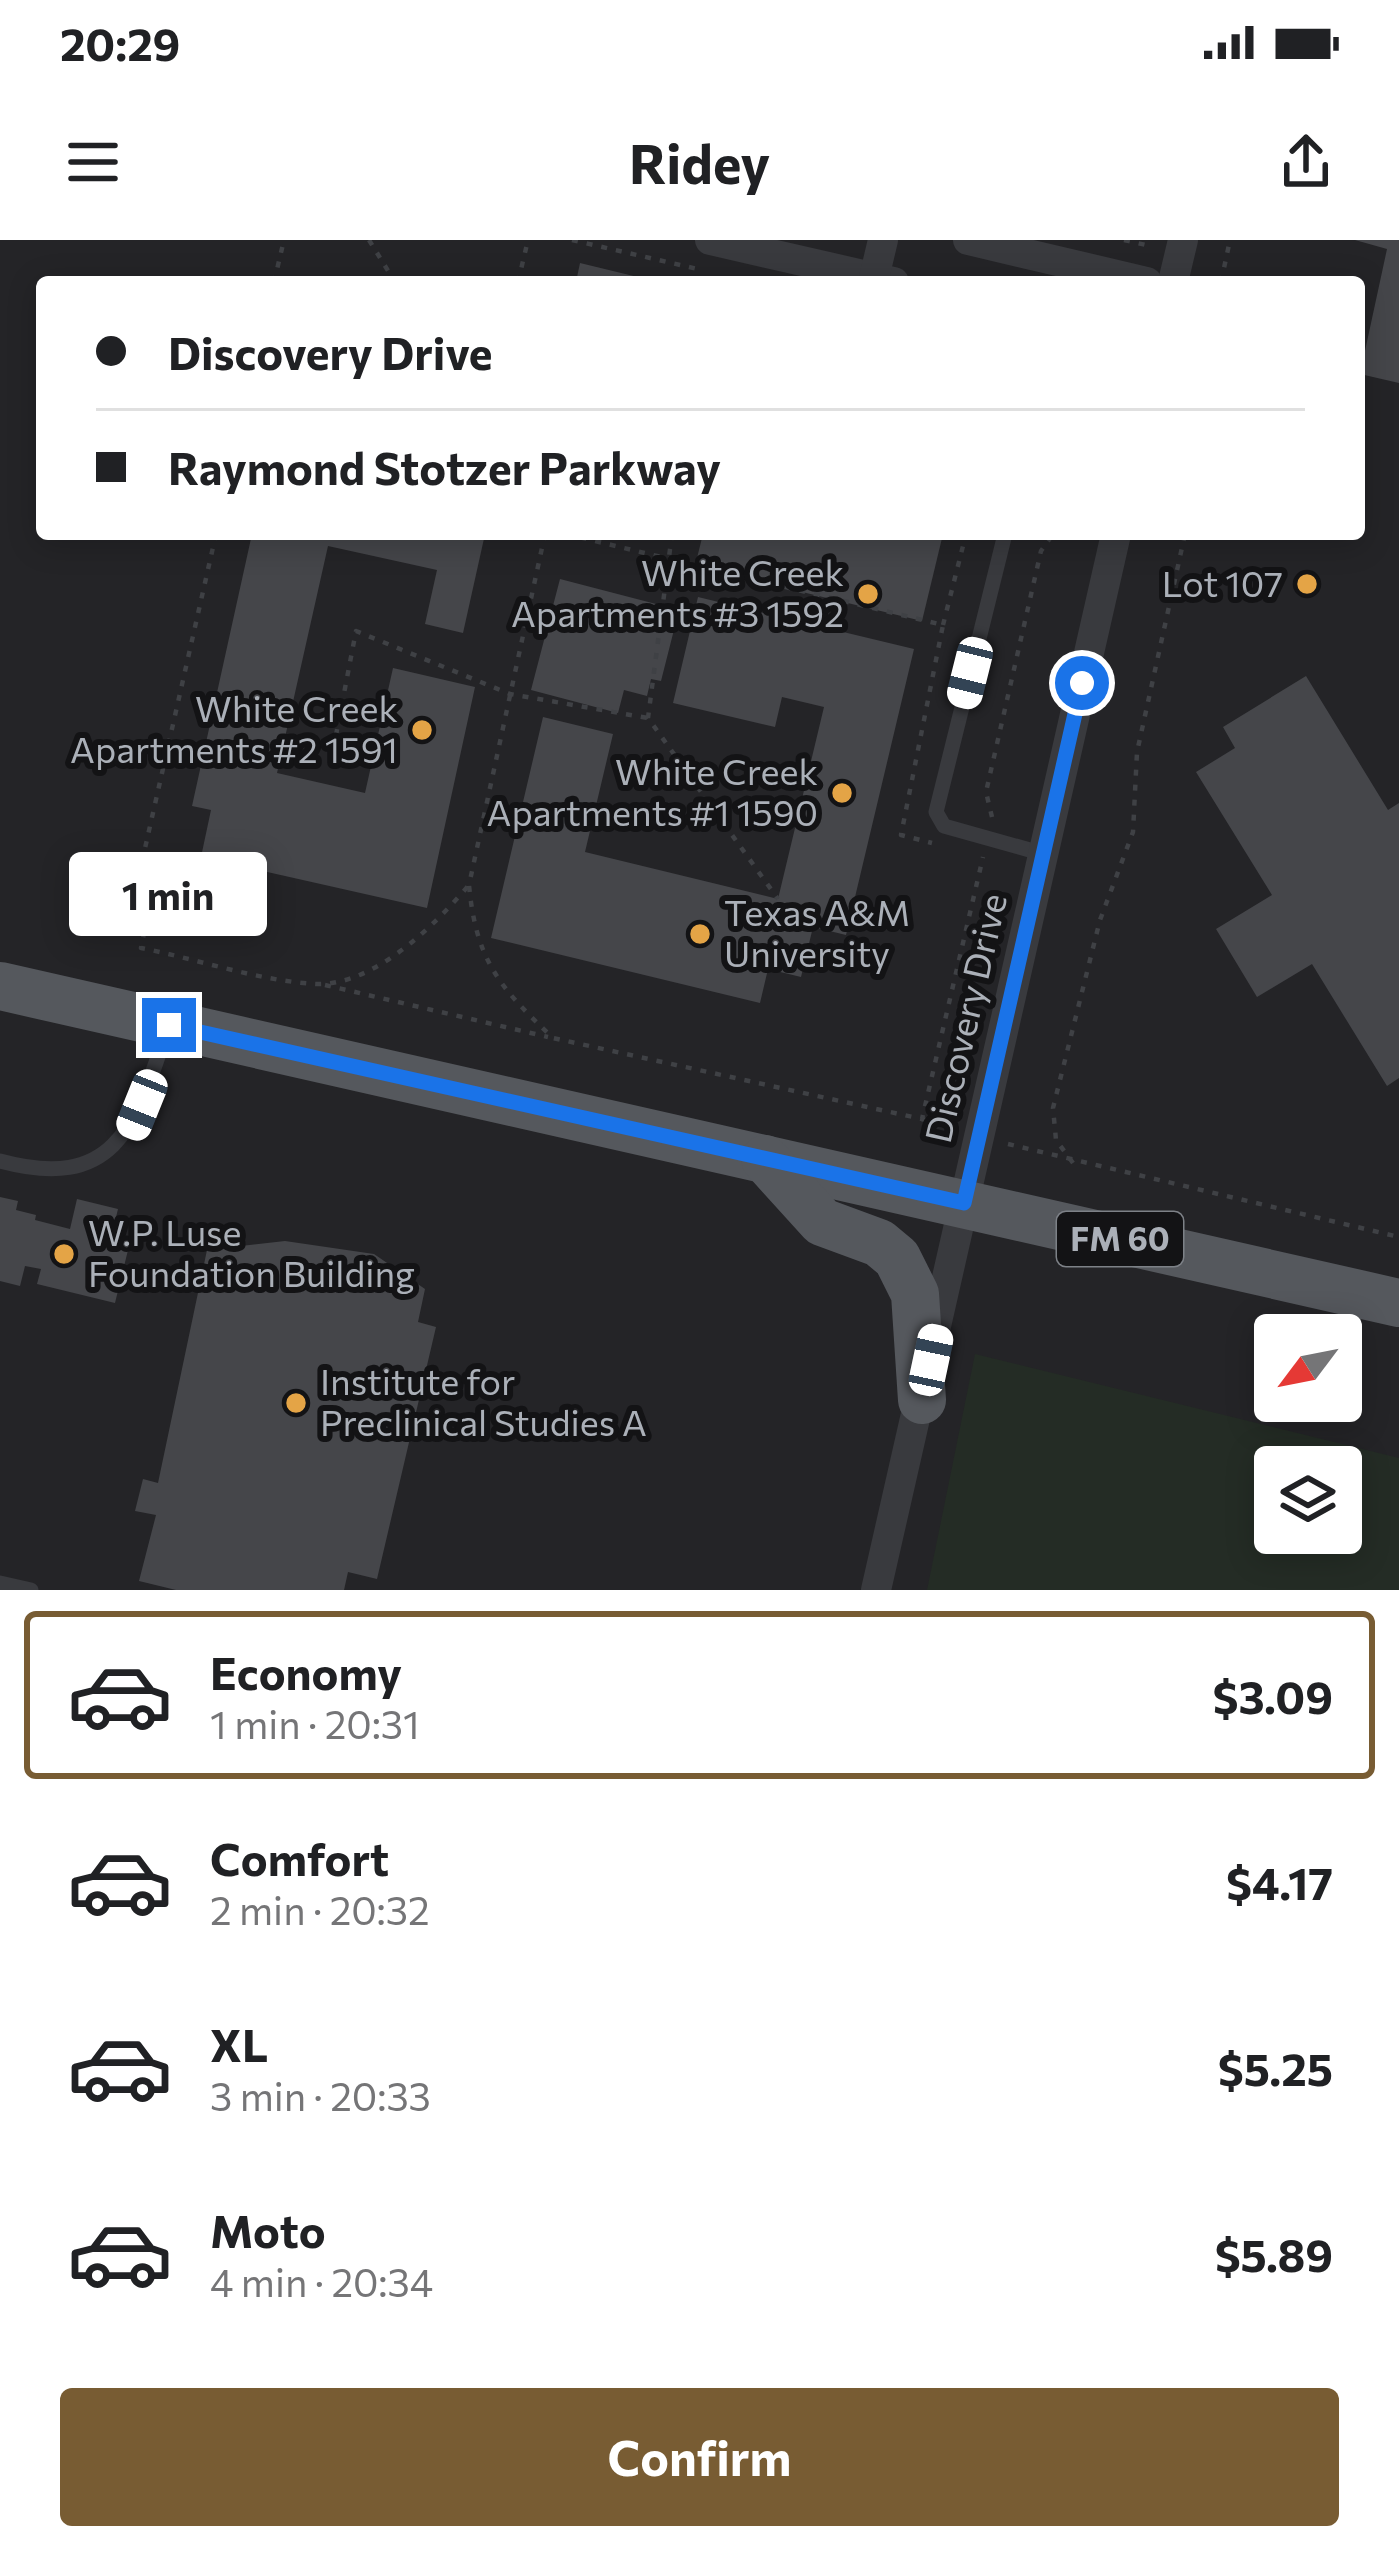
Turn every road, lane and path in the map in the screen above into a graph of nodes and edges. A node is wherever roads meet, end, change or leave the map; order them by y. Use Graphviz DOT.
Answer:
graph roads {
  1 [pos="284,240"];
  2 [pos="369,240"];
  3 [pos="528,240"];
  4 [pos="572,240"];
  5 [pos="710,240"];
  6 [pos="883,240"];
  7 [pos="968,240"];
  8 [pos="1183,240"];
  9 [pos="1230,240"];
  10 [pos="1124,242"];
  11 [pos="1146,245"];
  12 [pos="1214,261"];
  13 [pos="1225,263"];
  14 [pos="710,272"];
  15 [pos="275,276"];
  16 [pos="391,276"];
  17 [pos="519,276"];
  18 [pos="867,276"];
  19 [pos="884,276"];
  20 [pos="1121,276"];
  21 [pos="1174,276"];
  22 [pos="1222,276"];
  23 [pos="215,540"];
  24 [pos="544,540"];
  25 [pos="590,540"];
  26 [pos="671,540"];
  27 [pos="965,540"];
  28 [pos="1004,540"];
  29 [pos="1049,540"];
  30 [pos="1115,540"];
  31 [pos="1184,540"];
  32 [pos="667,559"];
  33 [pos="944,625"];
  34 [pos="510,694"];
  35 [pos="648,718"];
  36 [pos="336,735"];
  37 [pos="942,846"];
  38 [pos="985,849"];
  39 [pos="963,851"];
  40 [pos="1044,854"];
  41 [pos="469,885"];
  42 [pos="778,899"];
  43 [pos="319,984"];
  44 [pos="0,986"];
  45 [pos="169,1025"];
  46 [pos="553,1038"];
  47 [pos="922,1120"];
  48 [pos="980,1136"];
  49 [pos="765,1159"];
  50 [pos="0,1161"];
  51 [pos="1073,1162"];
  52 [pos="964,1203"];
  53 [pos="1399,1237"];
  54 [pos="1399,1304"];
  55 [pos="922,1400"];
  56 [pos="0,1583"];
  57 [pos="31,1590"];
  58 [pos="877,1590"];
  1 -- 15 [label="path"];
  2 -- 16 [label="path"];
  3 -- 17 [label="path"];
  4 -- 14 [label="path"];
  5 -- 18 [label="street"];
  6 -- 19 [label="street"];
  7 -- 20 [label="street"];
  8 -- 21 [label="street"];
  9 -- 13 [label="path"];
  10 -- 11 [label="path"];
  12 -- 13 [label="path"];
  13 -- 22 [label="path"];
  23 -- 43 [label="path"];
  24 -- 34 [label="path"];
  25 -- 32 [label="path"];
  26 -- 32 [label="path"];
  27 -- 33 [label="path"];
  28 -- 38 [label="lane"];
  29 -- 38 [label="path"];
  30 -- 40 [label="street, Discovery Drive"];
  31 -- 51 [label="path"];
  32 -- 33 [label="path"];
  32 -- 35 [label="path"];
  33 -- 37 [label="path"];
  34 -- 35 [label="path"];
  34 -- 36 [label="path"];
  34 -- 41 [label="path"];
  35 -- 42 [label="path"];
  38 -- 39 [label="path"];
  38 -- 40 [label="lane"];
  38 -- 47 [label="path"];
  40 -- 48 [label="street, Discovery Drive"];
  41 -- 43 [label="path"];
  41 -- 46 [label="path"];
  43 -- 46 [label="path"];
  44 -- 45 [label="main road, FM 60"];
  45 -- 49 [label="main road, FM 60"];
  45 -- 50 [label="lane"];
  46 -- 47 [label="path"];
  47 -- 48 [label="path"];
  48 -- 51 [label="path"];
  48 -- 52 [label="street, Discovery Drive"];
  49 -- 52 [label="main road, FM 60"];
  49 -- 55 [label="main road"];
  51 -- 53 [label="path"];
  52 -- 54 [label="main road, FM 60"];
  52 -- 55 [label="street, Discovery Drive"];
  55 -- 58 [label="street, Discovery Drive"];
  56 -- 57 [label="lane"];
}
